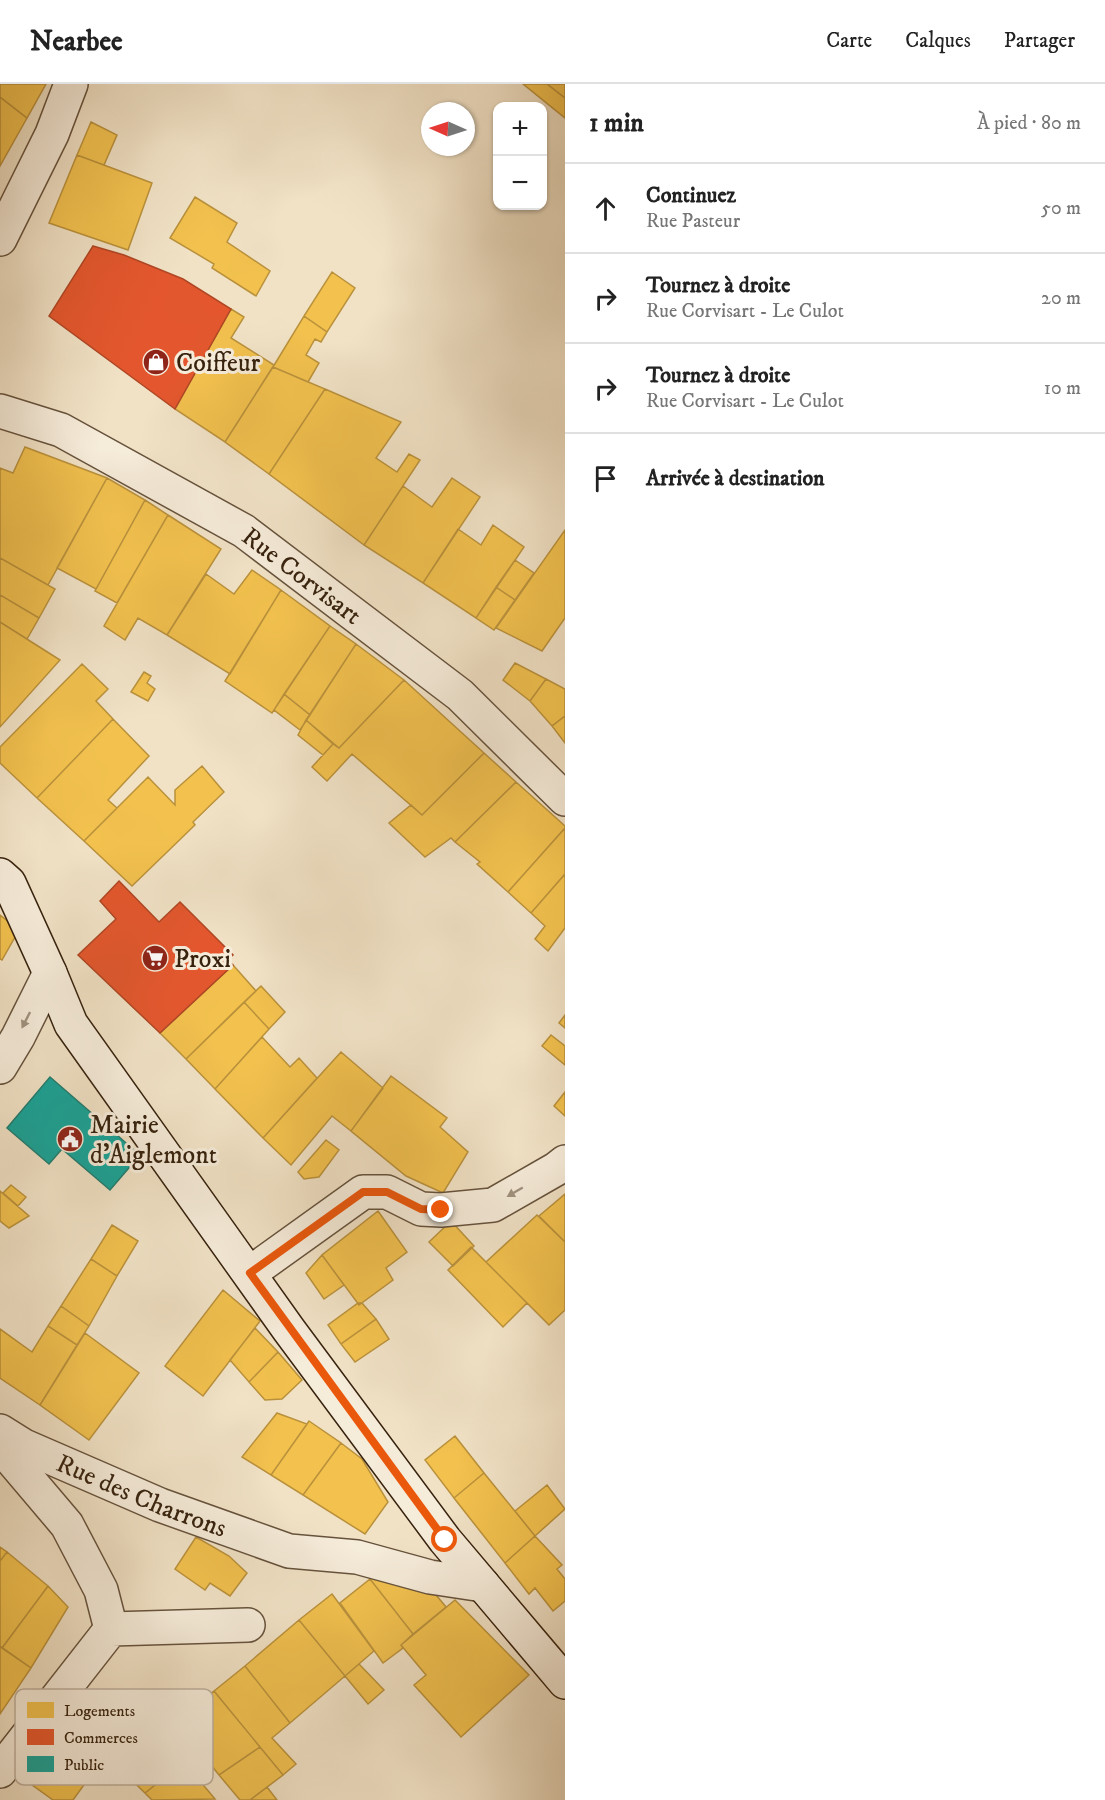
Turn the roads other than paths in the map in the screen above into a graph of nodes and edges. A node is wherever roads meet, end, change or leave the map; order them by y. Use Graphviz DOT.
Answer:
graph roads {
  1 [pos="71,84"];
  2 [pos="0,239"];
  3 [pos="0,411"];
  4 [pos="565,799"];
  5 [pos="0,875"];
  6 [pos="50,973"];
  7 [pos="0,1066"];
  8 [pos="565,1162"];
  9 [pos="250,1273"];
  10 [pos="0,1431"];
  11 [pos="0,1446"];
  12 [pos="483,1585"];
  13 [pos="248,1625"];
  14 [pos="111,1629"];
  15 [pos="565,1682"];
  16 [pos="64,1689"];
  17 [pos="15,1751"];
  18 [pos="0,1770"];
  1 -- 2 [label="street"];
  3 -- 4 [label="street, Rue Corvisart"];
  5 -- 6 [label="street"];
  6 -- 7 [label="street, one-way"];
  6 -- 9 [label="street"];
  8 -- 9 [label="street, one-way"];
  9 -- 12 [label="street"];
  10 -- 12 [label="street, Rue des Charrons"];
  11 -- 14 [label="street, Rue des Charrons"];
  12 -- 15 [label="street"];
  13 -- 14 [label="street"];
  14 -- 16 [label="street"];
  17 -- 18 [label="street"];
}
